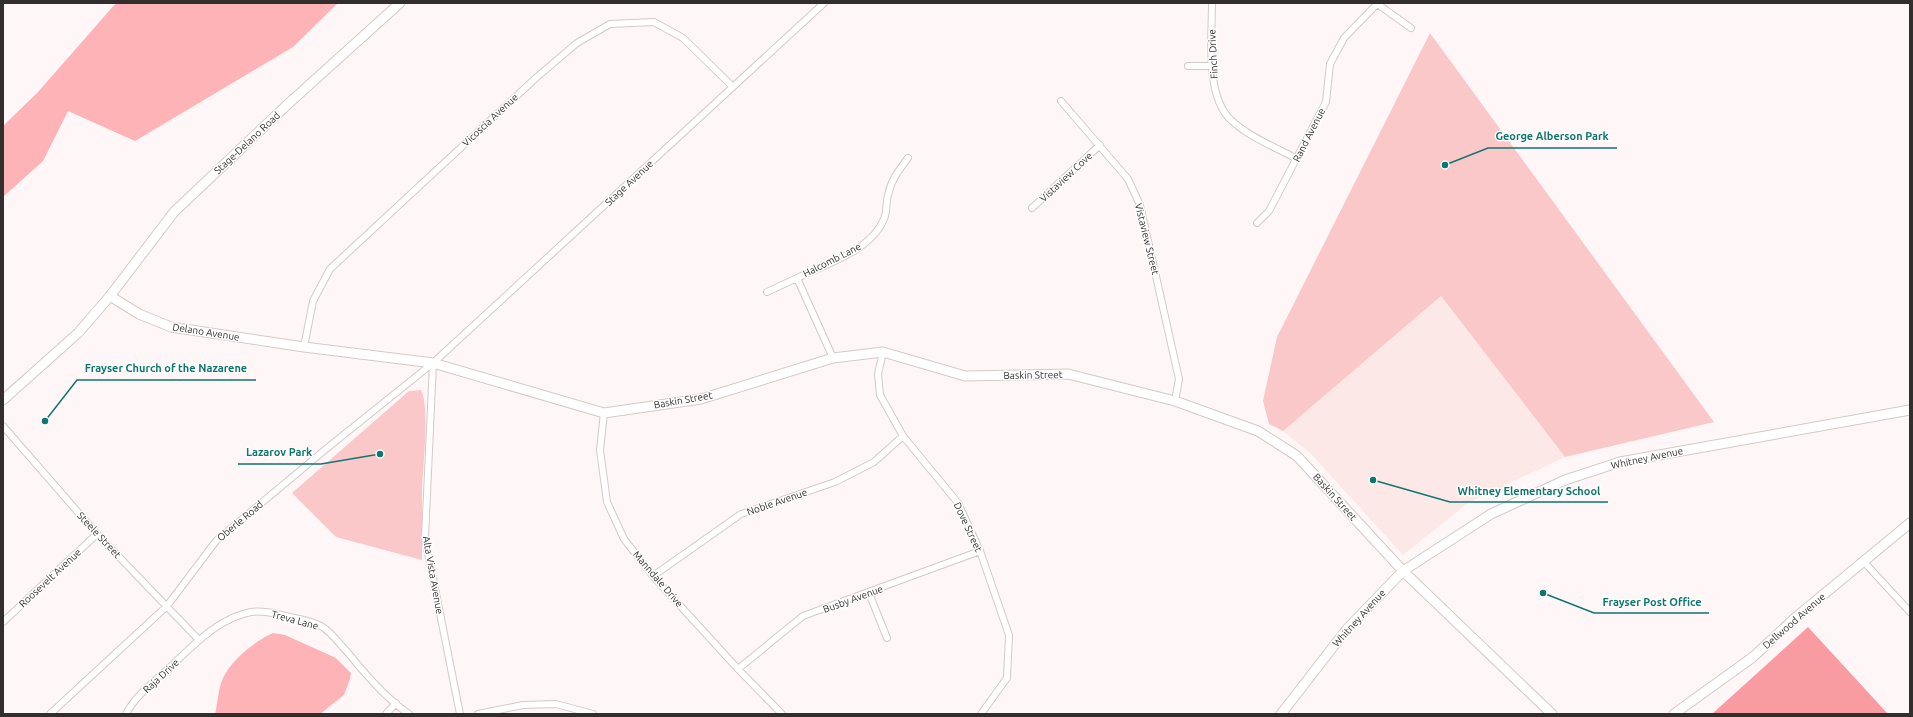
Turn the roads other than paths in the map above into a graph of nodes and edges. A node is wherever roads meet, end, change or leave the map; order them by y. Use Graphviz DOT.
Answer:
graph roads {
  1 [pos="400,3"];
  2 [pos="824,3"];
  3 [pos="1212,3"];
  4 [pos="1376,4"];
  5 [pos="1410,28"];
  6 [pos="1188,66"];
  7 [pos="1212,66"];
  8 [pos="733,87"];
  9 [pos="1061,101"];
  10 [pos="1100,145"];
  11 [pos="908,158"];
  12 [pos="1297,159"];
  13 [pos="1032,208"];
  14 [pos="1257,223"];
  15 [pos="797,278"];
  16 [pos="767,292"];
  17 [pos="110,296"];
  18 [pos="304,347"];
  19 [pos="883,352"];
  20 [pos="833,358"];
  21 [pos="433,363"];
  22 [pos="3,400"];
  23 [pos="1175,401"];
  24 [pos="1910,410"];
  25 [pos="604,412"];
  26 [pos="3,426"];
  27 [pos="903,436"];
  28 [pos="1910,522"];
  29 [pos="97,534"];
  30 [pos="980,552"];
  31 [pos="1864,562"];
  32 [pos="1403,571"];
  33 [pos="653,576"];
  34 [pos="869,593"];
  35 [pos="167,606"];
  36 [pos="1910,612"];
  37 [pos="3,622"];
  38 [pos="887,638"];
  39 [pos="200,640"];
  40 [pos="738,670"];
  41 [pos="396,703"];
  42 [pos="50,714"];
  43 [pos="126,714"];
  44 [pos="386,714"];
  45 [pos="409,714"];
  46 [pos="460,714"];
  47 [pos="478,714"];
  48 [pos="593,714"];
  49 [pos="782,714"];
  50 [pos="981,714"];
  51 [pos="1281,714"];
  52 [pos="1552,714"];
  53 [pos="1674,714"];
  1 -- 17 [label="street, Stage-Delano Road"];
  2 -- 8 [label="street, Stage Avenue"];
  3 -- 7 [label="street, Finch Drive"];
  4 -- 5 [label="street"];
  4 -- 12 [label="street, Rand Avenue"];
  6 -- 7 [label="street"];
  7 -- 12 [label="street, Finch Drive"];
  8 -- 18 [label="street, Vicoscia Avenue"];
  8 -- 21 [label="street, Stage Avenue"];
  9 -- 10 [label="street, Vistaview Street"];
  10 -- 13 [label="street, Vistaview Cove"];
  10 -- 23 [label="street, Vistaview Street"];
  11 -- 15 [label="street, Halcomb Lane"];
  12 -- 14 [label="street, Rand Avenue"];
  15 -- 16 [label="street, Halcomb Lane"];
  15 -- 20 [label="street, Halcomb Lane"];
  17 -- 18 [label="street, Delano Avenue"];
  17 -- 22 [label="street"];
  18 -- 21 [label="street, Delano Avenue"];
  19 -- 20 [label="street, Baskin Street"];
  19 -- 23 [label="street, Baskin Street"];
  19 -- 27 [label="street, Dove Street"];
  20 -- 25 [label="street, Baskin Street"];
  21 -- 25 [label="street, Baskin Street"];
  21 -- 35 [label="street, Oberle Road"];
  21 -- 46 [label="street, Alta Vista Avenue"];
  23 -- 32 [label="street, Baskin Street"];
  24 -- 32 [label="street, Whitney Avenue"];
  25 -- 33 [label="street, Manndale Drive"];
  26 -- 29 [label="street, Steele Street"];
  27 -- 30 [label="street, Dove Street"];
  27 -- 33 [label="street, Noble Avenue"];
  28 -- 31 [label="street, Dellwood Avenue"];
  29 -- 35 [label="street, Steele Street"];
  29 -- 37 [label="street, Roosevelt Avenue"];
  30 -- 34 [label="street, Busby Avenue"];
  30 -- 50 [label="street, Dove Street"];
  31 -- 36 [label="street"];
  31 -- 53 [label="street, Dellwood Avenue"];
  32 -- 51 [label="street, Whitney Avenue"];
  32 -- 52 [label="street, Baskin Street"];
  33 -- 40 [label="street, Manndale Drive"];
  34 -- 38 [label="street"];
  34 -- 40 [label="street, Busby Avenue"];
  35 -- 39 [label="street, Steele Street"];
  35 -- 42 [label="street, Oberle Road"];
  39 -- 41 [label="street, Treva Lane"];
  39 -- 43 [label="street, Raja Drive"];
  40 -- 49 [label="street, Manndale Drive"];
  41 -- 44 [label="street"];
  41 -- 45 [label="street, Treva Lane"];
  47 -- 48 [label="street"];
}
